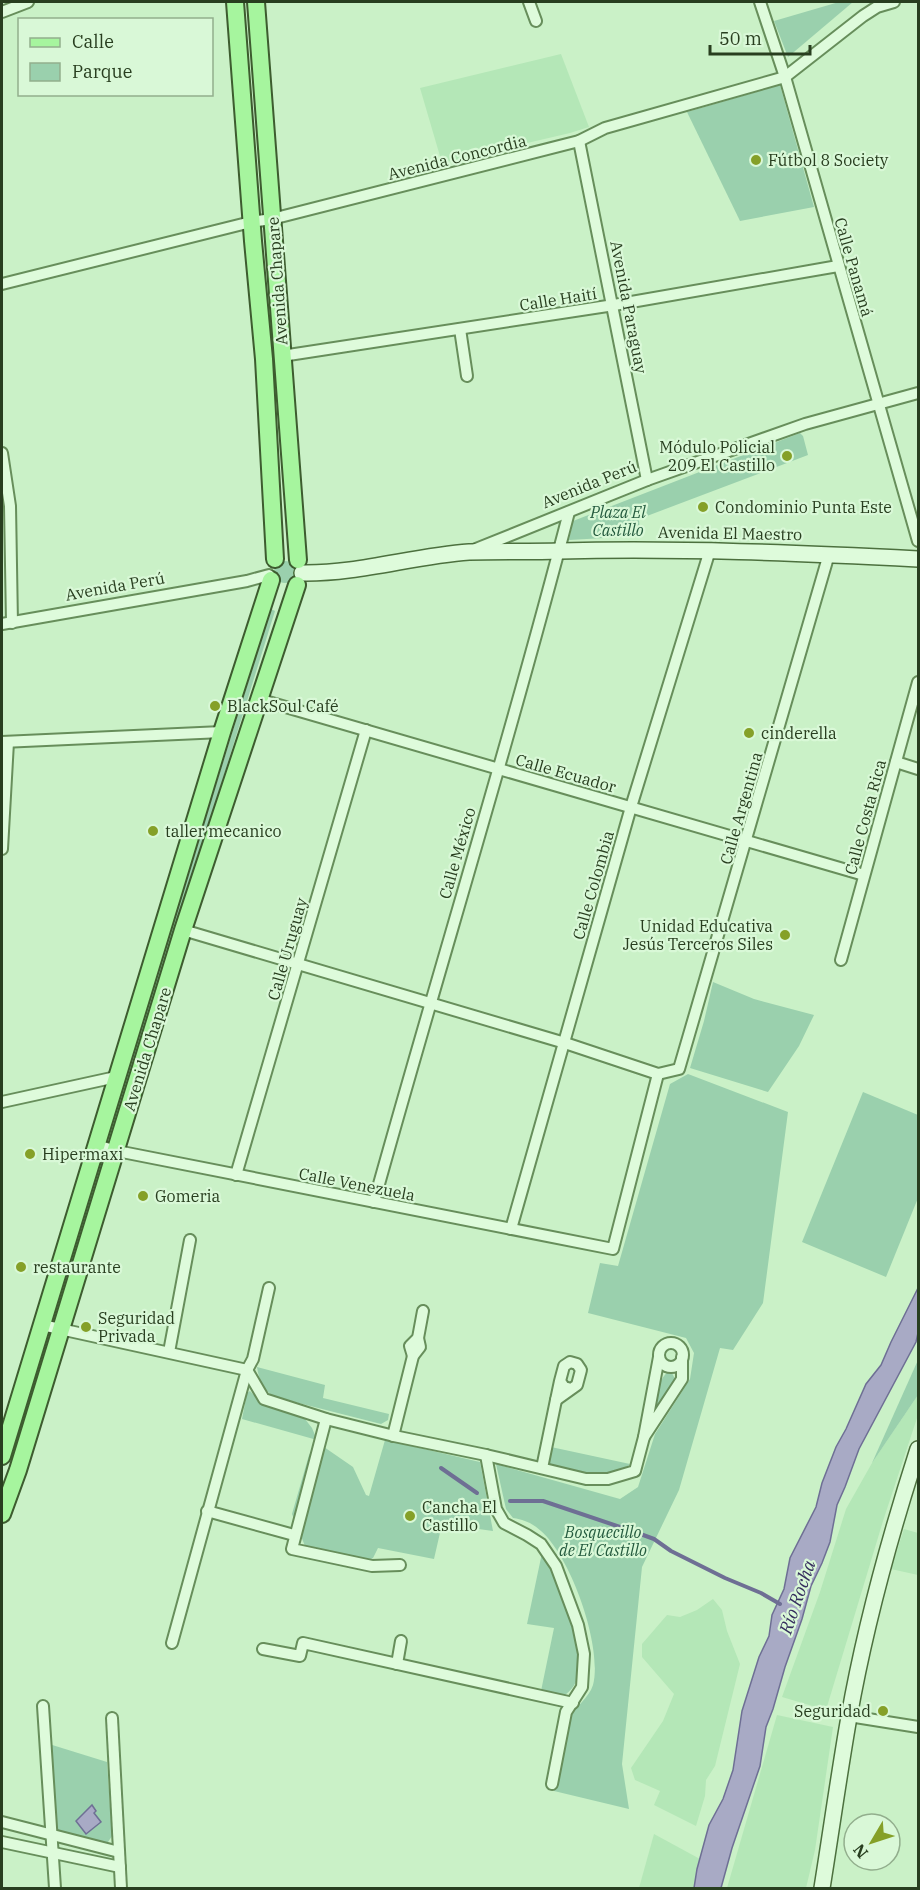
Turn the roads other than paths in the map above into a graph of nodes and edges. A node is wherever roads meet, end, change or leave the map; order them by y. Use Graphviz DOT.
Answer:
graph roads {
  1 [pos="28,2"];
  2 [pos="235,2"];
  3 [pos="256,2"];
  4 [pos="529,2"];
  5 [pos="760,2"];
  6 [pos="894,2"];
  7 [pos="2,12"];
  8 [pos="536,21"];
  9 [pos="785,77"];
  10 [pos="579,141"];
  11 [pos="272,219"];
  12 [pos="251,222"];
  13 [pos="838,266"];
  14 [pos="2,284"];
  15 [pos="614,305"];
  16 [pos="460,329"];
  17 [pos="282,356"];
  18 [pos="467,376"];
  19 [pos="918,393"];
  20 [pos="878,404"];
  21 [pos="2,453"];
  22 [pos="647,480"];
  23 [pos="568,512"];
  24 [pos="918,541"];
  25 [pos="710,550"];
  26 [pos="558,551"];
  27 [pos="468,552"];
  28 [pos="829,554"];
  29 [pos="275,558"];
  30 [pos="918,559"];
  31 [pos="299,573"];
  32 [pos="270,578"];
  33 [pos="7,623"];
  34 [pos="918,682"];
  35 [pos="258,699"];
  36 [pos="366,730"];
  37 [pos="222,732"];
  38 [pos="5,742"];
  39 [pos="896,762"];
  40 [pos="498,769"];
  41 [pos="918,769"];
  42 [pos="631,807"];
  43 [pos="747,841"];
  44 [pos="2,849"];
  45 [pos="864,875"];
  46 [pos="183,930"];
  47 [pos="841,960"];
  48 [pos="299,963"];
  49 [pos="429,1003"];
  50 [pos="564,1043"];
  51 [pos="658,1074"];
  52 [pos="116,1077"];
  53 [pos="2,1102"];
  54 [pos="96,1145"];
  55 [pos="115,1151"];
  56 [pos="236,1175"];
  57 [pos="374,1202"];
  58 [pos="511,1229"];
  59 [pos="190,1240"];
  60 [pos="269,1288"];
  61 [pos="423,1311"];
  62 [pos="42,1325"];
  63 [pos="60,1330"];
  64 [pos="169,1352"];
  65 [pos="659,1357"];
  66 [pos="682,1358"];
  67 [pos="247,1370"];
  68 [pos="560,1382"];
  69 [pos="570,1389"];
  70 [pos="556,1400"];
  71 [pos="326,1419"];
  72 [pos="393,1436"];
  73 [pos="644,1437"];
  74 [pos="918,1449"];
  75 [pos="486,1455"];
  76 [pos="2,1456"];
  77 [pos="10,1468"];
  78 [pos="542,1468"];
  79 [pos="207,1511"];
  80 [pos="2,1514"];
  81 [pos="294,1535"];
  82 [pos="400,1565"];
  83 [pos="401,1641"];
  84 [pos="172,1643"];
  85 [pos="262,1649"];
  86 [pos="397,1664"];
  87 [pos="573,1703"];
  88 [pos="43,1706"];
  89 [pos="849,1716"];
  90 [pos="112,1718"];
  91 [pos="918,1727"];
  92 [pos="552,1784"];
  93 [pos="2,1822"];
  94 [pos="52,1836"];
  95 [pos="2,1842"];
  96 [pos="53,1852"];
  97 [pos="119,1852"];
  98 [pos="120,1867"];
  99 [pos="55,1888"];
  100 [pos="121,1888"];
  101 [pos="822,1888"];
  1 -- 7 [label="street"];
  2 -- 12 [label="main road, Avenida Chapare"];
  3 -- 11 [label="main road, Avenida Chapare"];
  4 -- 8 [label="street"];
  5 -- 9 [label="street, Calle Panamá"];
  6 -- 9 [label="street, Avenida Concordia"];
  9 -- 10 [label="street, Avenida Concordia"];
  9 -- 13 [label="street, Calle Panamá"];
  10 -- 11 [label="street, Avenida Concordia"];
  10 -- 15 [label="street, Avenida Paraguay"];
  11 -- 12 [label="street, Avenida Concordia"];
  11 -- 17 [label="main road, Avenida Chapare"];
  12 -- 14 [label="street, Avenida Concordia"];
  12 -- 29 [label="main road, Avenida Chapare"];
  13 -- 15 [label="street, Calle Haití"];
  13 -- 20 [label="street, Calle Panamá"];
  15 -- 16 [label="street, Calle Haití"];
  15 -- 22 [label="street, Avenida Paraguay"];
  16 -- 17 [label="street, Calle Haití"];
  16 -- 18 [label="street"];
  17 -- 31 [label="main road, Avenida Chapare"];
  19 -- 20 [label="street, Avenida Perú"];
  20 -- 22 [label="street, Avenida Perú"];
  20 -- 24 [label="street, Calle Panamá"];
  21 -- 33 [label="street"];
  22 -- 23 [label="street, Avenida Perú"];
  23 -- 26 [label="street, Calle México"];
  23 -- 27 [label="street, Avenida Perú"];
  25 -- 26 [label="street, Avenida El Maestro"];
  25 -- 28 [label="street, Avenida El Maestro"];
  25 -- 42 [label="street, Calle Colombia"];
  26 -- 27 [label="street, Avenida El Maestro"];
  26 -- 40 [label="street, Calle México"];
  27 -- 31 [label="street, Avenida Perú"];
  28 -- 30 [label="street, Avenida El Maestro"];
  28 -- 43 [label="street, Calle Argentina"];
  29 -- 31 [label="main road"];
  29 -- 32 [label="main road"];
  31 -- 32 [label="main road"];
  31 -- 35 [label="main road, Avenida Chapare"];
  32 -- 33 [label="street, Avenida Perú"];
  32 -- 37 [label="main road, Avenida Chapare"];
  34 -- 39 [label="street, Calle Costa Rica"];
  35 -- 36 [label="street, Calle Ecuador"];
  35 -- 46 [label="main road, Avenida Chapare"];
  36 -- 40 [label="street, Calle Ecuador"];
  36 -- 48 [label="street, Calle Uruguay"];
  37 -- 38 [label="street"];
  37 -- 52 [label="main road, Avenida Chapare"];
  38 -- 44 [label="street"];
  39 -- 41 [label="street"];
  39 -- 45 [label="street, Calle Costa Rica"];
  40 -- 42 [label="street, Calle Ecuador"];
  40 -- 49 [label="street, Calle México"];
  42 -- 43 [label="street, Calle Ecuador"];
  42 -- 50 [label="street, Calle Colombia"];
  43 -- 45 [label="street, Calle Ecuador"];
  43 -- 51 [label="street, Calle Argentina"];
  45 -- 47 [label="street, Calle Costa Rica"];
  46 -- 48 [label="street"];
  46 -- 55 [label="main road, Avenida Chapare"];
  48 -- 49 [label="street"];
  48 -- 56 [label="street, Calle Uruguay"];
  49 -- 50 [label="street"];
  49 -- 57 [label="street, Calle México"];
  50 -- 51 [label="street"];
  50 -- 58 [label="street, Calle Colombia"];
  51 -- 58 [label="street, Calle Venezuela"];
  52 -- 53 [label="street"];
  52 -- 54 [label="main road, Avenida Chapare"];
  54 -- 55 [label="street, Calle Venezuela"];
  54 -- 62 [label="main road, Avenida Chapare"];
  55 -- 56 [label="street, Calle Venezuela"];
  55 -- 63 [label="main road, Avenida Chapare"];
  56 -- 57 [label="street, Calle Venezuela"];
  57 -- 58 [label="street, Calle Venezuela"];
  59 -- 64 [label="street"];
  60 -- 67 [label="street"];
  61 -- 72 [label="street"];
  62 -- 63 [label="street"];
  62 -- 76 [label="main road, Avenida Chapare"];
  63 -- 64 [label="street"];
  63 -- 77 [label="main road, Avenida Chapare"];
  64 -- 67 [label="street"];
  65 -- 66 [label="street"];
  65 -- 66 [label="street"];
  65 -- 73 [label="street"];
  66 -- 73 [label="street"];
  67 -- 71 [label="street"];
  67 -- 79 [label="street"];
  68 -- 69 [label="street"];
  68 -- 69 [label="street"];
  68 -- 70 [label="street"];
  69 -- 70 [label="street"];
  70 -- 78 [label="street"];
  71 -- 72 [label="street"];
  71 -- 81 [label="street"];
  72 -- 75 [label="street"];
  73 -- 78 [label="street"];
  74 -- 89 [label="street"];
  75 -- 78 [label="street"];
  75 -- 87 [label="street"];
  77 -- 80 [label="main road, Avenida Chapare"];
  79 -- 81 [label="street"];
  79 -- 84 [label="street"];
  81 -- 82 [label="street"];
  83 -- 86 [label="street"];
  85 -- 86 [label="street"];
  86 -- 87 [label="street"];
  87 -- 92 [label="street"];
  88 -- 94 [label="street"];
  89 -- 91 [label="street"];
  89 -- 101 [label="street"];
  90 -- 97 [label="street"];
  93 -- 94 [label="street"];
  94 -- 96 [label="street"];
  94 -- 97 [label="street"];
  95 -- 96 [label="street"];
  96 -- 98 [label="street"];
  96 -- 99 [label="street"];
  97 -- 98 [label="street"];
  98 -- 100 [label="street"];
}
